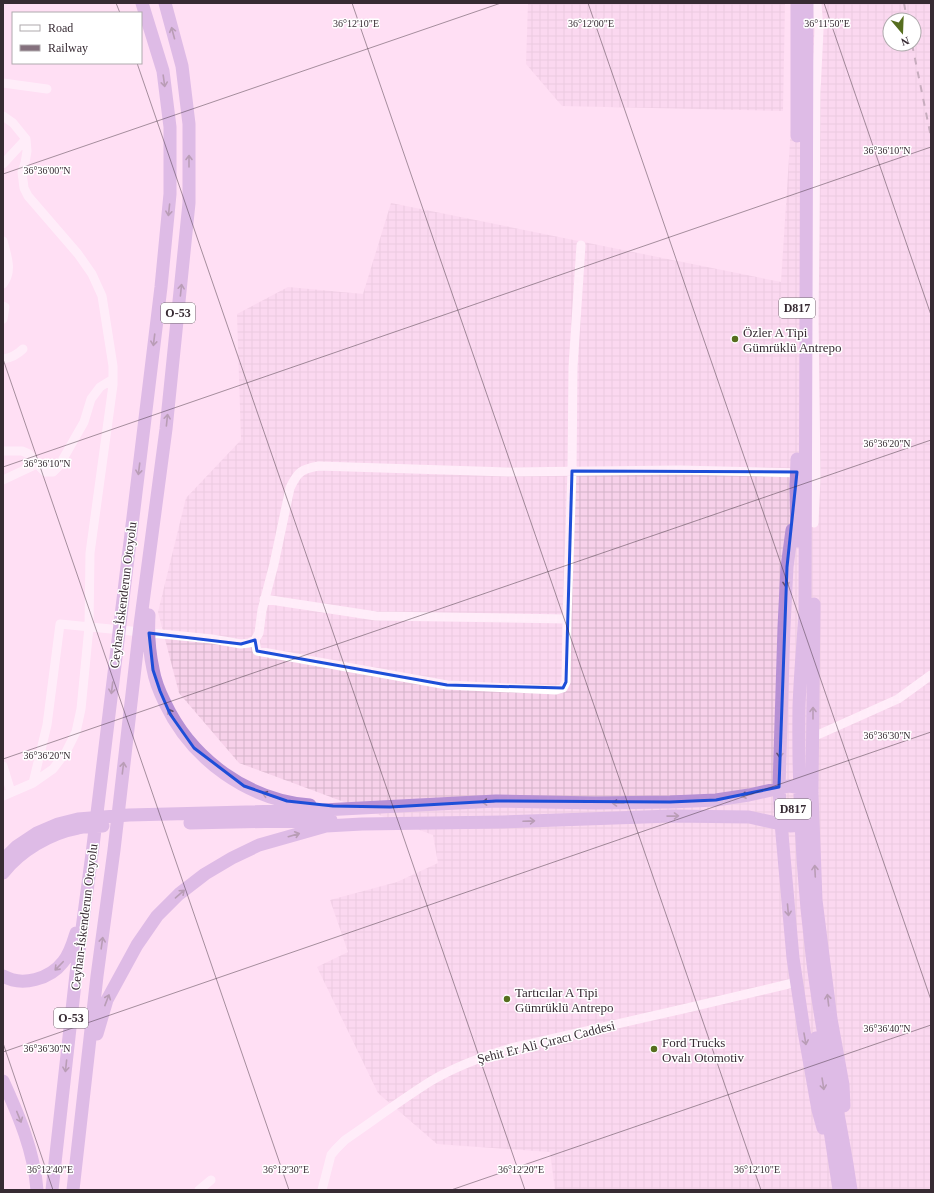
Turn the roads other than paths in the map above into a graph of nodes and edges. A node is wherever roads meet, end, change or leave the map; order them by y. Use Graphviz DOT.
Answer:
graph roads {
  1 [pos="142,3"];
  2 [pos="165,3"];
  3 [pos="797,3"];
  4 [pos="811,4"];
  5 [pos="3,83"];
  6 [pos="46,88"];
  7 [pos="3,116"];
  8 [pos="26,139"];
  9 [pos="3,164"];
  10 [pos="3,241"];
  11 [pos="581,245"];
  12 [pos="3,284"];
  13 [pos="3,306"];
  14 [pos="3,319"];
  15 [pos="23,349"];
  16 [pos="3,359"];
  17 [pos="113,379"];
  18 [pos="3,451"];
  19 [pos="36,464"];
  20 [pos="572,471"];
  21 [pos="802,472"];
  22 [pos="3,480"];
  23 [pos="796,486"];
  24 [pos="814,522"];
  25 [pos="264,599"];
  26 [pos="801,613"];
  27 [pos="567,618"];
  28 [pos="89,627"];
  29 [pos="144,632"];
  30 [pos="255,640"];
  31 [pos="931,675"];
  32 [pos="813,737"];
  33 [pos="3,766"];
  34 [pos="33,783"];
  35 [pos="779,787"];
  36 [pos="812,793"];
  37 [pos="7,794"];
  38 [pos="390,807"];
  39 [pos="490,822"];
  40 [pos="781,823"];
  41 [pos="813,823"];
  42 [pos="3,860"];
  43 [pos="91,863"];
  44 [pos="3,873"];
  45 [pos="3,976"];
  46 [pos="797,982"];
  47 [pos="814,1004"];
  48 [pos="3,1081"];
  49 [pos="847,1164"];
  50 [pos="836,1171"];
  51 [pos="211,1180"];
  52 [pos="37,1190"];
  53 [pos="52,1190"];
  54 [pos="73,1190"];
  55 [pos="199,1190"];
  56 [pos="322,1190"];
  57 [pos="839,1190"];
  58 [pos="850,1190"];
  1 -- 43 [label="highway, Ceyhan-İskenderun Otoyolu / O-53, one-way"];
  29 -- 2 [label="highway, Ceyhan-İskenderun Otoyolu / O-53, one-way"];
  3 -- 21 [label="highway, D817"];
  4 -- 21 [label="highway, D817"];
  4 -- 24 [label="street"];
  5 -- 6 [label="street"];
  7 -- 8 [label="street"];
  8 -- 9 [label="street"];
  8 -- 17 [label="street"];
  10 -- 12 [label="street"];
  11 -- 20 [label="street"];
  13 -- 14 [label="street"];
  15 -- 16 [label="street"];
  17 -- 19 [label="street"];
  17 -- 28 [label="street"];
  18 -- 19 [label="street"];
  19 -- 22 [label="street"];
  20 -- 21 [label="street"];
  20 -- 25 [label="street"];
  20 -- 27 [label="street"];
  21 -- 23 [label="highway, D817"];
  21 -- 24 [label="highway"];
  21 -- 26 [label="highway, D817"];
  23 -- 26 [label="highway, D817"];
  23 -- 35 [label="highway, one-way"];
  32 -- 24 [label="highway, one-way"];
  25 -- 27 [label="street"];
  25 -- 30 [label="street"];
  26 -- 47 [label="highway, D817"];
  27 -- 30 [label="street"];
  28 -- 30 [label="street"];
  28 -- 34 [label="street"];
  28 -- 34 [label="street"];
  38 -- 29 [label="highway, one-way"];
  54 -- 29 [label="highway, Ceyhan-İskenderun Otoyolu / O-53, one-way"];
  31 -- 32 [label="street"];
  32 -- 36 [label="highway"];
  33 -- 37 [label="street"];
  34 -- 37 [label="street"];
  35 -- 36 [label="highway"];
  35 -- 38 [label="highway, one-way"];
  35 -- 40 [label="highway"];
  36 -- 41 [label="highway"];
  38 -- 42 [label="highway"];
  39 -- 40 [label="highway, one-way"];
  39 -- 44 [label="highway"];
  54 -- 39 [label="highway, one-way"];
  40 -- 41 [label="highway"];
  40 -- 46 [label="highway, one-way"];
  49 -- 41 [label="highway, one-way"];
  43 -- 45 [label="highway, one-way"];
  43 -- 53 [label="highway, Ceyhan-İskenderun Otoyolu / O-53, one-way"];
  46 -- 50 [label="highway, one-way"];
  46 -- 56 [label="street, Şehit Er Ali Çıracı Caddesi"];
  47 -- 49 [label="highway, D817"];
  47 -- 50 [label="highway, D817, one-way"];
  48 -- 52 [label="highway, one-way"];
  49 -- 58 [label="highway, D817"];
  50 -- 57 [label="highway, D817"];
  51 -- 55 [label="street"];
}
